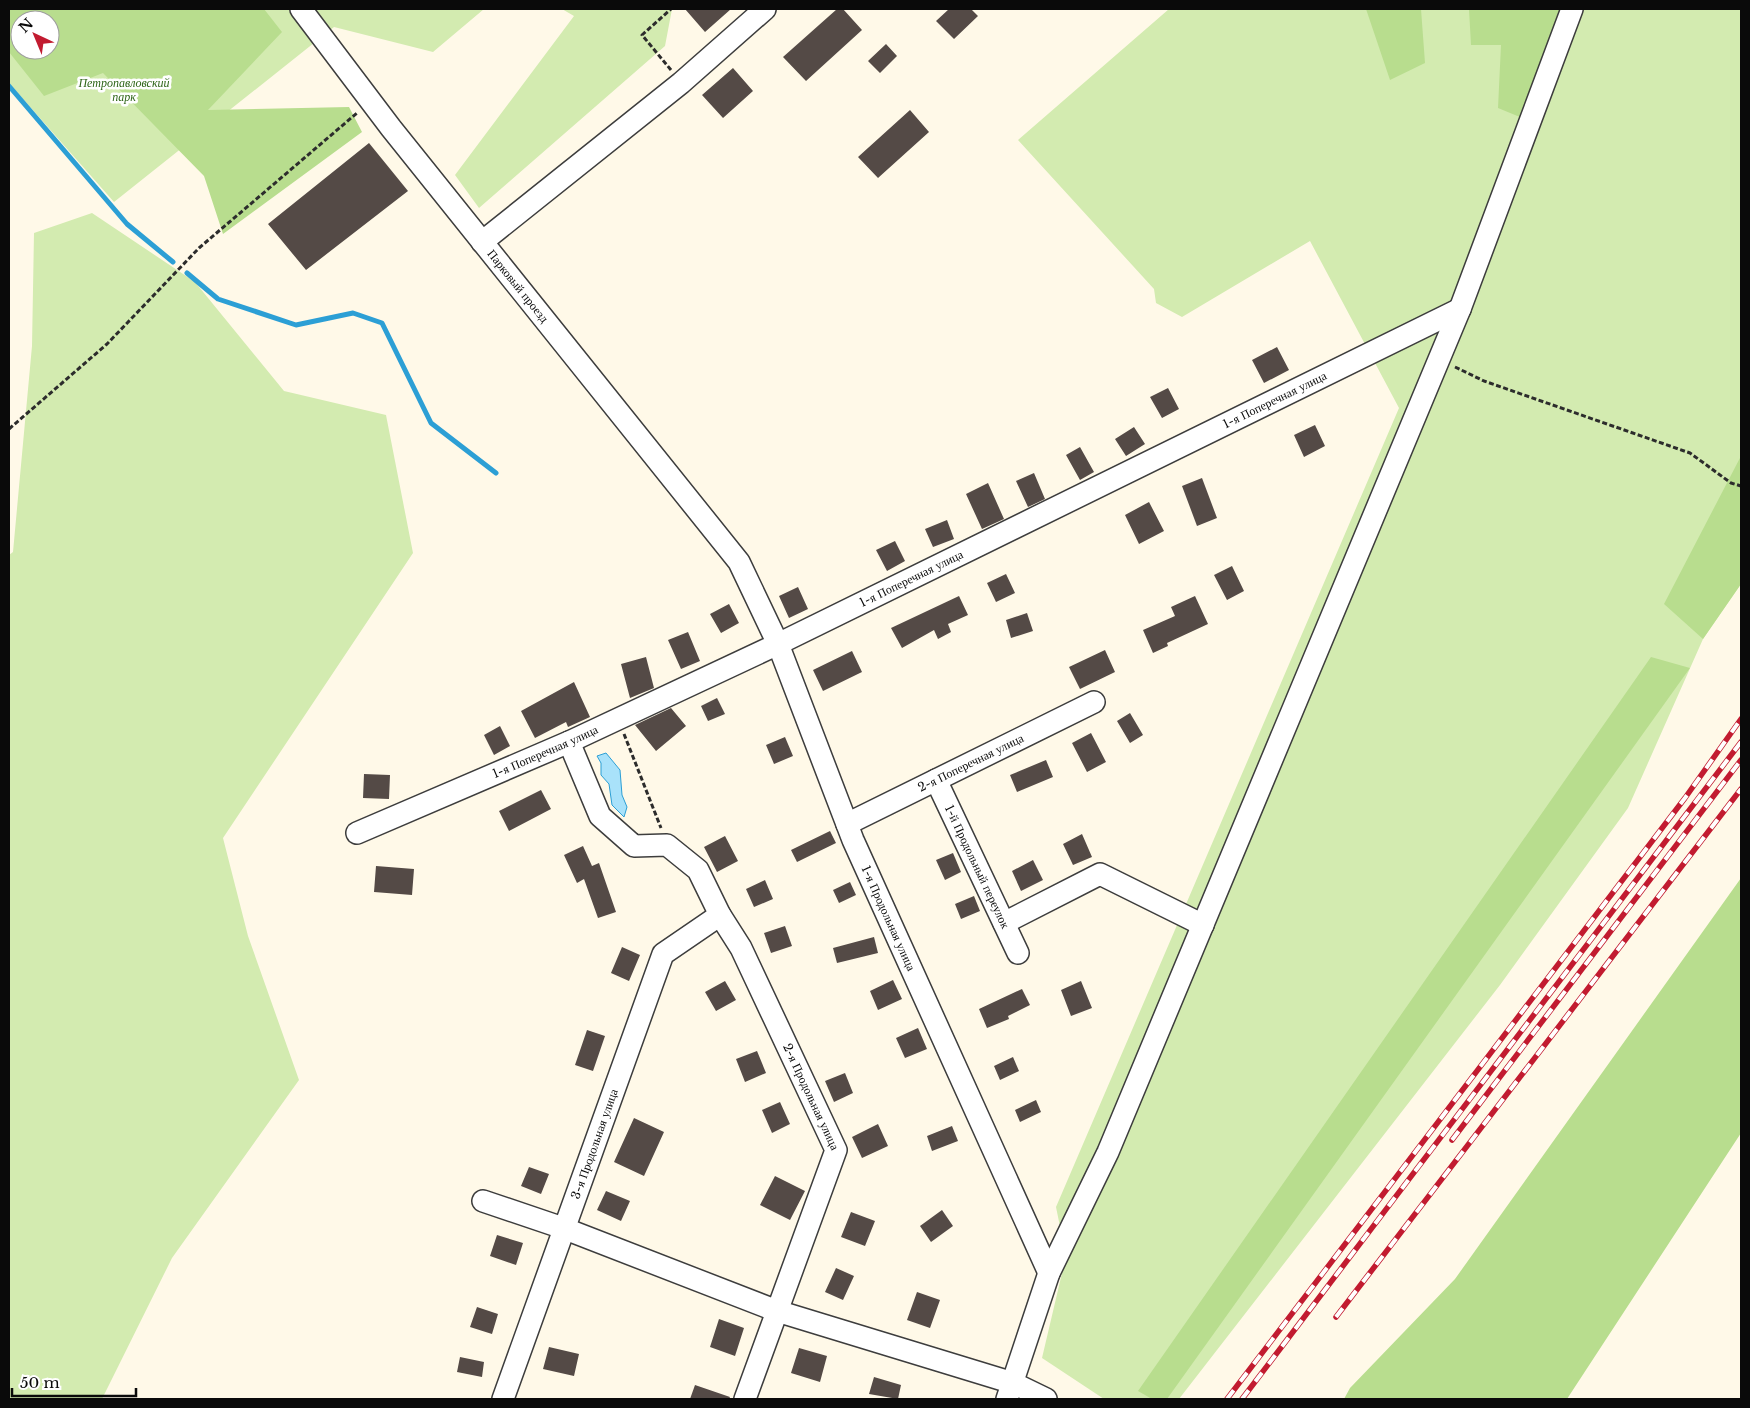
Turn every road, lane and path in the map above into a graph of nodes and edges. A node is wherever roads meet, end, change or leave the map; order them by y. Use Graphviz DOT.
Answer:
graph roads {
  1 [pos="301,9"];
  2 [pos="671,9"];
  3 [pos="766,9"];
  4 [pos="1572,9"];
  5 [pos="680,83"];
  6 [pos="371,102"];
  7 [pos="482,242"];
  8 [pos="1460,309"];
  9 [pos="1438,360"];
  10 [pos="9,429"];
  11 [pos="1741,486"];
  12 [pos="739,562"];
  13 [pos="778,644"];
  14 [pos="1094,702"];
  15 [pos="618,719"];
  16 [pos="569,742"];
  17 [pos="936,780"];
  18 [pos="847,824"];
  19 [pos="357,833"];
  20 [pos="667,845"];
  21 [pos="720,915"];
  22 [pos="1004,923"];
  23 [pos="1203,925"];
  24 [pos="1018,953"];
  25 [pos="483,1201"];
  26 [pos="563,1228"];
  27 [pos="1049,1273"];
  28 [pos="777,1312"];
  29 [pos="1010,1391"];
  30 [pos="504,1399"];
  31 [pos="745,1399"];
  32 [pos="1046,1399"];
  1 -- 6 [label="street, Парковый проезд"];
  2 -- 5 [label="path"];
  3 -- 5 [label="street"];
  4 -- 8 [label="street"];
  5 -- 7 [label="street"];
  6 -- 7 [label="street, Парковый проезд"];
  6 -- 10 [label="path"];
  7 -- 12 [label="street, Парковый проезд"];
  8 -- 9 [label="street"];
  8 -- 13 [label="street, 1-я Поперечная улица"];
  9 -- 11 [label="path"];
  9 -- 23 [label="street"];
  12 -- 13 [label="street, 1-я Продольная улица"];
  13 -- 15 [label="street, 1-я Поперечная улица"];
  13 -- 18 [label="street, 1-я Продольная улица"];
  14 -- 17 [label="street, 2-я Поперечная улица"];
  15 -- 16 [label="street, 1-я Поперечная улица"];
  15 -- 20 [label="path"];
  16 -- 19 [label="street, 1-я Поперечная улица"];
  16 -- 20 [label="street"];
  17 -- 18 [label="street, 2-я Поперечная улица"];
  17 -- 22 [label="street, 1-й Продольный переулок"];
  18 -- 27 [label="street, 1-я Продольная улица"];
  20 -- 21 [label="street, 2-я Продольная улица"];
  21 -- 26 [label="street, 3-я Продольная улица"];
  21 -- 28 [label="street, 2-я Продольная улица"];
  22 -- 23 [label="street"];
  22 -- 24 [label="street, 1-й Продольный переулок"];
  23 -- 27 [label="street"];
  25 -- 26 [label="street"];
  26 -- 28 [label="street"];
  26 -- 30 [label="street, 3-я Продольная улица"];
  27 -- 29 [label="street"];
  28 -- 29 [label="street"];
  28 -- 31 [label="street, 2-я Продольная улица"];
  29 -- 32 [label="street"];
}
